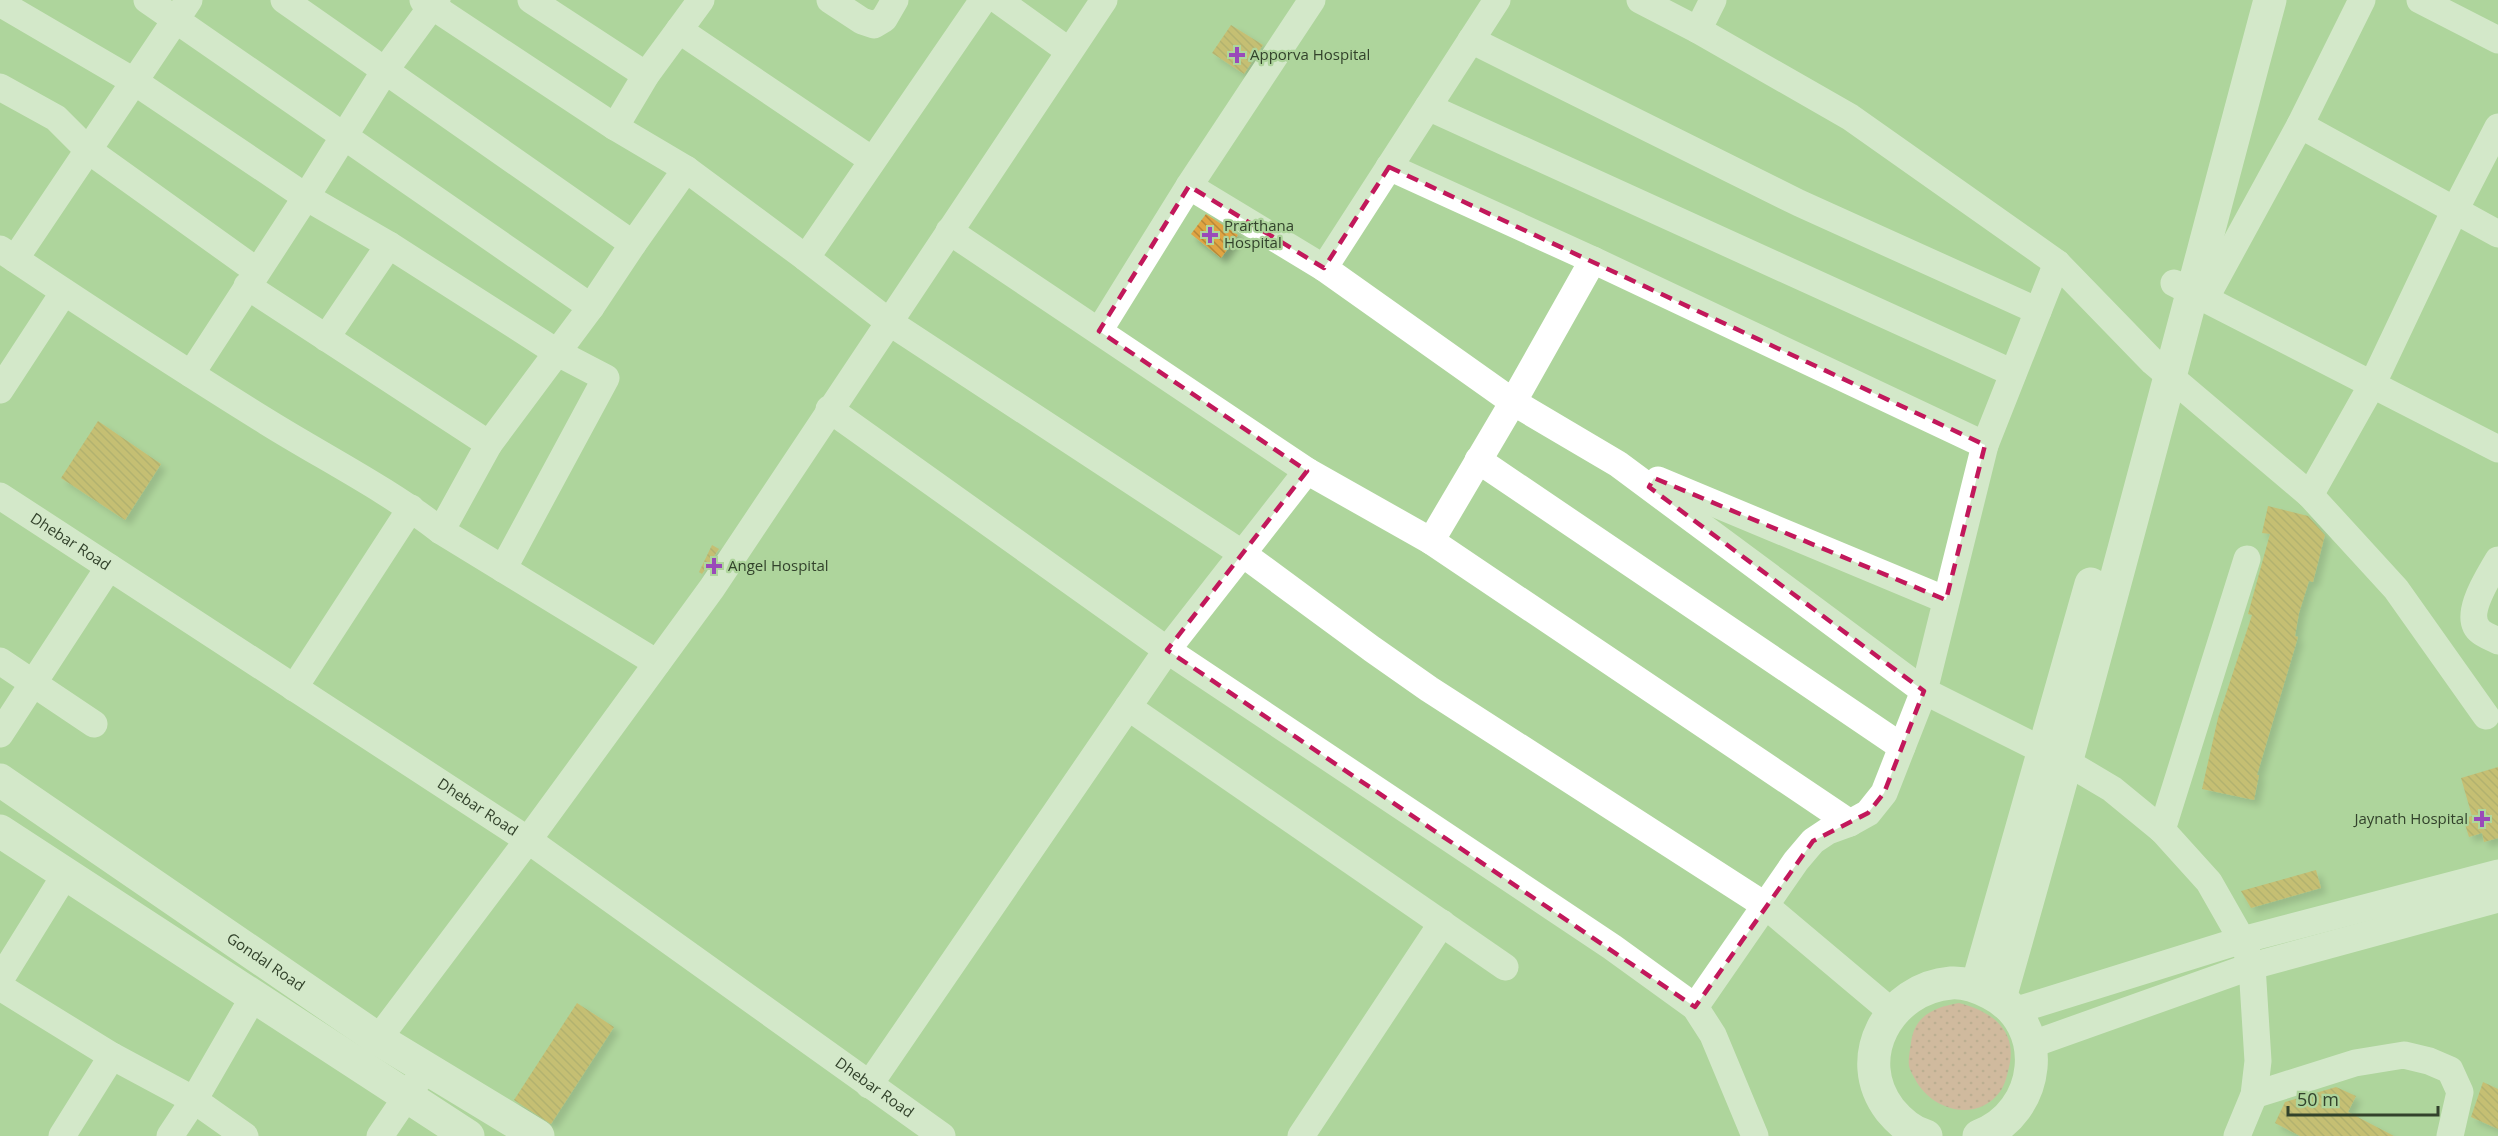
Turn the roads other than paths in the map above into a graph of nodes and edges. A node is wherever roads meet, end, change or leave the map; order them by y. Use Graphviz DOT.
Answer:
graph roads {
  1 [pos="147,0"];
  2 [pos="285,0"];
  3 [pos="531,0"];
  4 [pos="700,0"];
  5 [pos="830,0"];
  6 [pos="895,0"];
  7 [pos="983,0"];
  8 [pos="998,0"];
  9 [pos="1104,0"];
  10 [pos="1312,0"];
  11 [pos="1497,0"];
  12 [pos="1640,0"];
  13 [pos="1713,0"];
  14 [pos="2251,0"];
  15 [pos="2271,0"];
  16 [pos="2362,0"];
  17 [pos="2420,0"];
  18 [pos="431,2"];
  19 [pos="0,3"];
  20 [pos="182,9"];
  21 [pos="678,30"];
  22 [pos="1698,30"];
  23 [pos="1472,40"];
  24 [pos="2498,40"];
  25 [pos="1069,51"];
  26 [pos="386,69"];
  27 [pos="646,75"];
  28 [pos="135,82"];
  29 [pos="0,87"];
  30 [pos="1428,107"];
  31 [pos="2300,125"];
  32 [pos="2498,126"];
  33 [pos="615,127"];
  34 [pos="342,137"];
  35 [pos="88,150"];
  36 [pos="872,160"];
  37 [pos="1389,167"];
  38 [pos="686,169"];
  39 [pos="1189,186"];
  40 [pos="306,197"];
  41 [pos="2454,212"];
  42 [pos="949,231"];
  43 [pos="2498,234"];
  44 [pos="633,244"];
  45 [pos="389,245"];
  46 [pos="7,254"];
  47 [pos="806,258"];
  48 [pos="1593,260"];
  49 [pos="2056,262"];
  50 [pos="1324,268"];
  51 [pos="252,279"];
  52 [pos="2190,291"];
  53 [pos="64,292"];
  54 [pos="591,307"];
  55 [pos="2038,311"];
  56 [pos="889,322"];
  57 [pos="1099,331"];
  58 [pos="326,338"];
  59 [pos="558,353"];
  60 [pos="2161,369"];
  61 [pos="2013,373"];
  62 [pos="191,374"];
  63 [pos="2372,385"];
  64 [pos="0,390"];
  65 [pos="1513,402"];
  66 [pos="829,410"];
  67 [pos="489,444"];
  68 [pos="1985,445"];
  69 [pos="2498,449"];
  70 [pos="1478,460"];
  71 [pos="1618,464"];
  72 [pos="1307,471"];
  73 [pos="2310,495"];
  74 [pos="0,496"];
  75 [pos="411,508"];
  76 [pos="441,531"];
  77 [pos="1431,541"];
  78 [pos="1244,554"];
  79 [pos="2247,559"];
  80 [pos="2498,560"];
  81 [pos="109,567"];
  82 [pos="503,569"];
  83 [pos="1946,600"];
  84 [pos="2498,640"];
  85 [pos="1167,650"];
  86 [pos="0,661"];
  87 [pos="657,663"];
  88 [pos="33,683"];
  89 [pos="294,688"];
  90 [pos="1924,691"];
  91 [pos="1128,707"];
  92 [pos="2486,716"];
  93 [pos="94,724"];
  94 [pos="0,734"];
  95 [pos="1902,747"];
  96 [pos="2056,757"];
  97 [pos="0,780"];
  98 [pos="1850,823"];
  99 [pos="2162,830"];
  100 [pos="0,831"];
  101 [pos="528,840"];
  102 [pos="2498,873"];
  103 [pos="64,875"];
  104 [pos="2498,899"];
  105 [pos="1766,906"];
  106 [pos="1442,923"];
  107 [pos="2242,940"];
  108 [pos="2252,966"];
  109 [pos="1505,967"];
  110 [pos="0,980"];
  111 [pos="0,987"];
  112 [pos="254,996"];
  113 [pos="1997,998"];
  114 [pos="1695,1007"];
  115 [pos="1892,1012"];
  116 [pos="378,1039"];
  117 [pos="2031,1045"];
  118 [pos="112,1056"];
  119 [pos="426,1068"];
  120 [pos="869,1085"];
  121 [pos="2254,1095"];
  122 [pos="406,1097"];
  123 [pos="194,1100"];
  124 [pos="1921,1135"];
  125 [pos="62,1136"];
  126 [pos="170,1136"];
  127 [pos="245,1136"];
  128 [pos="380,1136"];
  129 [pos="468,1136"];
  130 [pos="538,1136"];
  131 [pos="942,1136"];
  132 [pos="1301,1136"];
  133 [pos="1755,1136"];
  134 [pos="1979,1136"];
  135 [pos="2237,1136"];
  136 [pos="2451,1136"];
  1 -- 20 [label="street"];
  2 -- 26 [label="street"];
  3 -- 27 [label="street"];
  4 -- 21 [label="street"];
  5 -- 6 [label="street"];
  7 -- 36 [label="street"];
  8 -- 25 [label="street"];
  9 -- 25 [label="street"];
  10 -- 39 [label="street"];
  11 -- 23 [label="street"];
  12 -- 22 [label="street"];
  13 -- 22 [label="street"];
  14 -- 52 [label="main road"];
  15 -- 52 [label="main road"];
  16 -- 31 [label="street"];
  17 -- 24 [label="street"];
  18 -- 26 [label="street"];
  18 -- 33 [label="street"];
  19 -- 28 [label="street"];
  20 -- 28 [label="street"];
  20 -- 34 [label="street"];
  21 -- 27 [label="street"];
  21 -- 36 [label="street"];
  22 -- 49 [label="street"];
  23 -- 30 [label="street"];
  23 -- 55 [label="street"];
  25 -- 42 [label="street"];
  26 -- 34 [label="street"];
  26 -- 44 [label="street"];
  27 -- 33 [label="street"];
  28 -- 35 [label="street"];
  28 -- 40 [label="street"];
  29 -- 35 [label="street"];
  30 -- 37 [label="street"];
  30 -- 61 [label="street"];
  31 -- 41 [label="street"];
  31 -- 52 [label="street"];
  32 -- 41 [label="street"];
  33 -- 38 [label="street"];
  34 -- 40 [label="street"];
  34 -- 54 [label="street"];
  35 -- 46 [label="street"];
  35 -- 51 [label="street"];
  36 -- 47 [label="street"];
  37 -- 48 [label="street"];
  37 -- 50 [label="street"];
  38 -- 44 [label="street"];
  38 -- 47 [label="street"];
  39 -- 50 [label="street"];
  39 -- 57 [label="street"];
  40 -- 45 [label="street"];
  40 -- 51 [label="street"];
  41 -- 43 [label="street"];
  41 -- 63 [label="street"];
  42 -- 56 [label="street"];
  42 -- 57 [label="street"];
  44 -- 54 [label="street"];
  45 -- 58 [label="street"];
  45 -- 59 [label="street"];
  46 -- 53 [label="street"];
  47 -- 56 [label="street"];
  48 -- 65 [label="street"];
  48 -- 68 [label="street"];
  49 -- 55 [label="street"];
  49 -- 60 [label="street"];
  50 -- 65 [label="street"];
  51 -- 58 [label="street"];
  51 -- 62 [label="street"];
  52 -- 60 [label="main road"];
  52 -- 63 [label="street"];
  53 -- 62 [label="street"];
  53 -- 64 [label="street"];
  54 -- 59 [label="street"];
  55 -- 61 [label="street"];
  56 -- 66 [label="street"];
  56 -- 78 [label="street"];
  57 -- 72 [label="street"];
  58 -- 67 [label="street"];
  59 -- 67 [label="street"];
  59 -- 82 [label="street"];
  60 -- 73 [label="street"];
  60 -- 96 [label="main road"];
  61 -- 68 [label="street"];
  62 -- 75 [label="street"];
  63 -- 69 [label="street"];
  63 -- 73 [label="street"];
  65 -- 70 [label="street"];
  65 -- 71 [label="street"];
  66 -- 85 [label="street"];
  66 -- 87 [label="street"];
  67 -- 76 [label="street"];
  68 -- 83 [label="street"];
  70 -- 77 [label="street"];
  70 -- 95 [label="street"];
  71 -- 83 [label="street"];
  71 -- 90 [label="street"];
  72 -- 77 [label="street"];
  72 -- 78 [label="street"];
  73 -- 92 [label="street"];
  74 -- 81 [label="street, Dhebar Road"];
  75 -- 76 [label="street"];
  75 -- 89 [label="street"];
  76 -- 82 [label="street"];
  77 -- 98 [label="street"];
  78 -- 85 [label="street"];
  78 -- 105 [label="street"];
  79 -- 99 [label="street"];
  80 -- 84 [label="street"];
  81 -- 88 [label="street"];
  81 -- 89 [label="street, Dhebar Road"];
  82 -- 87 [label="street"];
  83 -- 90 [label="street"];
  85 -- 91 [label="street"];
  85 -- 114 [label="street"];
  86 -- 88 [label="street"];
  87 -- 101 [label="street"];
  88 -- 93 [label="street"];
  88 -- 94 [label="street"];
  89 -- 101 [label="street, Dhebar Road"];
  90 -- 95 [label="street"];
  90 -- 96 [label="street"];
  91 -- 106 [label="street"];
  91 -- 120 [label="street"];
  95 -- 98 [label="street"];
  96 -- 99 [label="street"];
  96 -- 113 [label="main road"];
  97 -- 116 [label="main road, Gondal Road"];
  98 -- 105 [label="street"];
  99 -- 107 [label="street"];
  100 -- 103 [label="main road"];
  101 -- 116 [label="street"];
  101 -- 120 [label="street, Dhebar Road"];
  102 -- 107 [label="street"];
  103 -- 110 [label="street"];
  103 -- 112 [label="main road"];
  104 -- 108 [label="street"];
  105 -- 114 [label="street"];
  105 -- 115 [label="street"];
  106 -- 109 [label="street"];
  106 -- 132 [label="street"];
  107 -- 108 [label="street"];
  107 -- 113 [label="street"];
  108 -- 117 [label="street"];
  108 -- 121 [label="street"];
  111 -- 118 [label="street"];
  112 -- 122 [label="main road"];
  112 -- 123 [label="street"];
  113 -- 115 [label="main road"];
  113 -- 117 [label="main road"];
  114 -- 133 [label="street"];
  115 -- 124 [label="main road"];
  116 -- 119 [label="main road, Gondal Road"];
  117 -- 134 [label="main road"];
  118 -- 123 [label="street"];
  118 -- 125 [label="street"];
  119 -- 122 [label="street"];
  119 -- 130 [label="main road, Gondal Road"];
  120 -- 131 [label="street, Dhebar Road"];
  121 -- 135 [label="street"];
  121 -- 136 [label="street"];
  122 -- 128 [label="street"];
  122 -- 129 [label="main road"];
  123 -- 126 [label="street"];
  123 -- 127 [label="street"];
}
